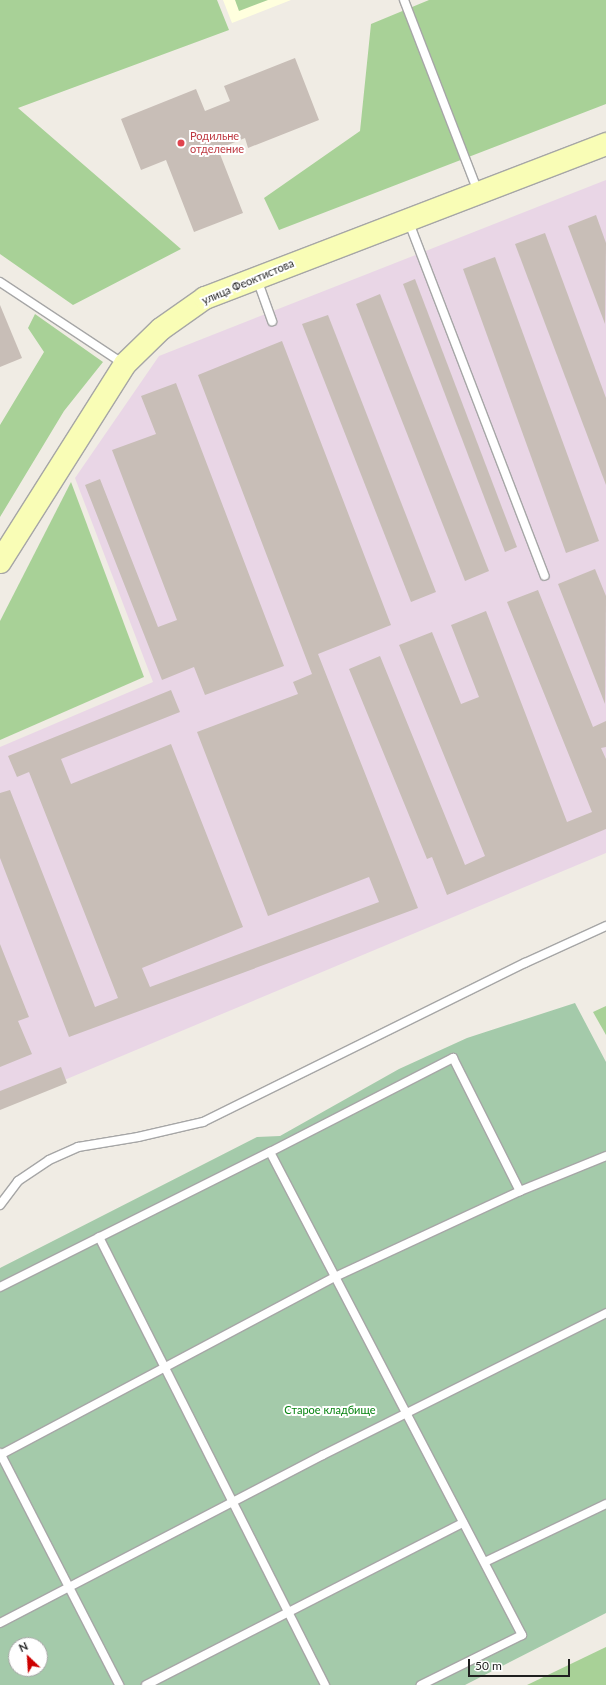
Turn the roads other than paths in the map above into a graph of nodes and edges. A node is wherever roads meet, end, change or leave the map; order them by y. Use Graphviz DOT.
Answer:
graph roads {
  1 [pos="404,0"];
  2 [pos="606,144"];
  3 [pos="478,192"];
  4 [pos="408,219"];
  5 [pos="256,277"];
  6 [pos="0,282"];
  7 [pos="272,321"];
  8 [pos="125,364"];
  9 [pos="0,562"];
  10 [pos="545,576"];
  11 [pos="606,926"];
  12 [pos="270,1152"];
  13 [pos="606,1156"];
  14 [pos="520,1191"];
  15 [pos="0,1205"];
  16 [pos="99,1237"];
  17 [pos="335,1277"];
  18 [pos="0,1287"];
  19 [pos="606,1313"];
  20 [pos="165,1368"];
  21 [pos="406,1414"];
  22 [pos="0,1454"];
  23 [pos="234,1503"];
  24 [pos="606,1504"];
  25 [pos="463,1523"];
  26 [pos="485,1562"];
  27 [pos="67,1587"];
  28 [pos="287,1612"];
  29 [pos="0,1623"];
  30 [pos="119,1685"];
  31 [pos="146,1685"];
  32 [pos="325,1685"];
  33 [pos="421,1685"];
  1 -- 3 [label="lane"];
  2 -- 3 [label="street, улица Феоктистова"];
  3 -- 4 [label="street, улица Феоктистова"];
  4 -- 5 [label="street, улица Феоктистова"];
  4 -- 10 [label="lane"];
  5 -- 7 [label="lane"];
  5 -- 8 [label="street, улица Феоктистова"];
  6 -- 8 [label="lane"];
  8 -- 9 [label="street, улица Феоктистова"];
  11 -- 15 [label="lane"];
  12 -- 14 [label="lane"];
  12 -- 16 [label="lane"];
  12 -- 17 [label="lane"];
  13 -- 14 [label="lane"];
  14 -- 17 [label="lane"];
  16 -- 18 [label="lane"];
  16 -- 20 [label="lane"];
  17 -- 20 [label="lane"];
  17 -- 21 [label="lane"];
  19 -- 21 [label="lane"];
  20 -- 22 [label="lane"];
  20 -- 23 [label="lane"];
  21 -- 23 [label="lane"];
  21 -- 25 [label="lane"];
  22 -- 27 [label="lane"];
  23 -- 27 [label="lane"];
  23 -- 28 [label="lane"];
  24 -- 26 [label="lane"];
  25 -- 26 [label="lane"];
  25 -- 28 [label="lane"];
  26 -- 33 [label="lane"];
  27 -- 29 [label="lane"];
  27 -- 30 [label="lane"];
  28 -- 31 [label="lane"];
  28 -- 32 [label="lane"];
}
